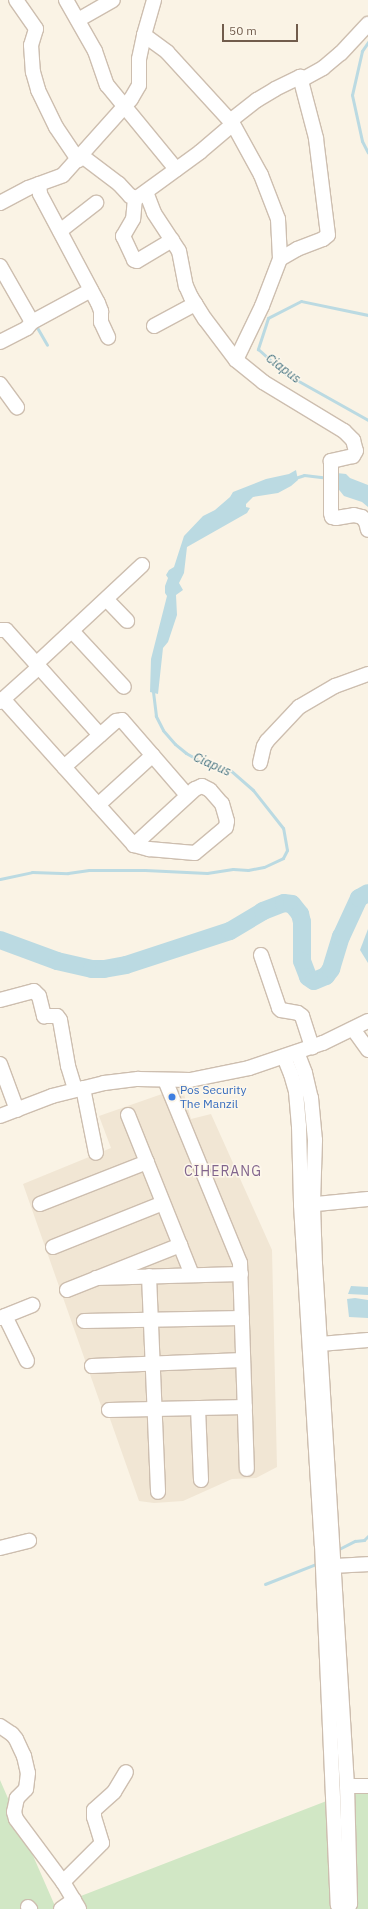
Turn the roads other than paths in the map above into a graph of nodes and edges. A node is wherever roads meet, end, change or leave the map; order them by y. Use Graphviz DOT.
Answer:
graph roads {
  1 [pos="16,0"];
  2 [pos="66,0"];
  3 [pos="113,0"];
  4 [pos="154,0"];
  5 [pos="78,20"];
  6 [pos="368,24"];
  7 [pos="144,35"];
  8 [pos="300,78"];
  9 [pos="124,106"];
  10 [pos="232,122"];
  11 [pos="80,158"];
  12 [pos="176,169"];
  13 [pos="39,184"];
  14 [pos="141,195"];
  15 [pos="0,203"];
  16 [pos="96,203"];
  17 [pos="60,231"];
  18 [pos="172,240"];
  19 [pos="280,259"];
  20 [pos="0,266"];
  21 [pos="91,290"];
  22 [pos="195,304"];
  23 [pos="32,322"];
  24 [pos="154,326"];
  25 [pos="108,337"];
  26 [pos="0,342"];
  27 [pos="236,360"];
  28 [pos="0,384"];
  29 [pos="17,407"];
  30 [pos="368,530"];
  31 [pos="142,566"];
  32 [pos="107,600"];
  33 [pos="127,621"];
  34 [pos="2,628"];
  35 [pos="72,631"];
  36 [pos="38,666"];
  37 [pos="368,674"];
  38 [pos="124,687"];
  39 [pos="2,700"];
  40 [pos="100,735"];
  41 [pos="153,755"];
  42 [pos="260,763"];
  43 [pos="64,768"];
  44 [pos="188,795"];
  45 [pos="98,805"];
  46 [pos="134,845"];
  47 [pos="261,956"];
  48 [pos="0,1000"];
  49 [pos="368,1021"];
  50 [pos="353,1029"];
  51 [pos="312,1047"];
  52 [pos="368,1050"];
  53 [pos="297,1052"];
  54 [pos="284,1058"];
  55 [pos="0,1064"];
  56 [pos="165,1080"];
  57 [pos="300,1080"];
  58 [pos="79,1089"];
  59 [pos="17,1110"];
  60 [pos="128,1114"];
  61 [pos="0,1116"];
  62 [pos="96,1153"];
  63 [pos="147,1162"];
  64 [pos="368,1199"];
  65 [pos="163,1202"];
  66 [pos="40,1204"];
  67 [pos="307,1205"];
  68 [pos="180,1245"];
  69 [pos="54,1247"];
  70 [pos="241,1274"];
  71 [pos="192,1275"];
  72 [pos="149,1276"];
  73 [pos="96,1278"];
  74 [pos="67,1290"];
  75 [pos="33,1305"];
  76 [pos="2,1317"];
  77 [pos="242,1318"];
  78 [pos="151,1320"];
  79 [pos="84,1321"];
  80 [pos="368,1340"];
  81 [pos="320,1344"];
  82 [pos="243,1360"];
  83 [pos="26,1361"];
  84 [pos="152,1364"];
  85 [pos="92,1366"];
  86 [pos="244,1407"];
  87 [pos="198,1408"];
  88 [pos="154,1409"];
  89 [pos="109,1410"];
  90 [pos="246,1468"];
  91 [pos="201,1480"];
  92 [pos="158,1492"];
  93 [pos="29,1541"];
  94 [pos="0,1548"];
  95 [pos="368,1564"];
  96 [pos="334,1566"];
  97 [pos="0,1726"];
  98 [pos="126,1772"];
  99 [pos="347,1786"];
  100 [pos="368,1786"];
  101 [pos="63,1882"];
  102 [pos="76,1905"];
  103 [pos="62,1909"];
  104 [pos="342,1909"];
  105 [pos="347,1909"];
  1 -- 11 [label="street"];
  2 -- 5 [label="street"];
  3 -- 5 [label="street"];
  4 -- 7 [label="street"];
  5 -- 9 [label="street"];
  6 -- 8 [label="street"];
  7 -- 9 [label="street"];
  7 -- 10 [label="street"];
  8 -- 10 [label="street"];
  8 -- 19 [label="street"];
  9 -- 11 [label="street"];
  9 -- 12 [label="street"];
  10 -- 12 [label="street"];
  10 -- 19 [label="street"];
  11 -- 13 [label="street"];
  11 -- 14 [label="street"];
  12 -- 14 [label="street"];
  13 -- 15 [label="street"];
  13 -- 17 [label="street"];
  14 -- 18 [label="street"];
  14 -- 18 [label="street"];
  16 -- 17 [label="street"];
  17 -- 21 [label="street"];
  18 -- 22 [label="street"];
  19 -- 27 [label="street"];
  20 -- 23 [label="street"];
  21 -- 23 [label="street"];
  21 -- 25 [label="street"];
  22 -- 24 [label="street"];
  22 -- 27 [label="street"];
  23 -- 26 [label="street"];
  27 -- 30 [label="street"];
  28 -- 29 [label="street"];
  31 -- 32 [label="street"];
  32 -- 33 [label="street"];
  32 -- 35 [label="street"];
  34 -- 36 [label="street"];
  35 -- 36 [label="street"];
  35 -- 38 [label="street"];
  36 -- 39 [label="street"];
  36 -- 40 [label="street"];
  37 -- 42 [label="street"];
  39 -- 43 [label="street"];
  40 -- 41 [label="street"];
  40 -- 43 [label="street"];
  41 -- 44 [label="street"];
  41 -- 45 [label="street"];
  43 -- 45 [label="street"];
  44 -- 46 [label="street"];
  44 -- 46 [label="street"];
  45 -- 46 [label="street"];
  47 -- 51 [label="street"];
  48 -- 58 [label="street"];
  49 -- 50 [label="street"];
  50 -- 51 [label="street"];
  50 -- 52 [label="street"];
  51 -- 53 [label="street"];
  53 -- 54 [label="street"];
  53 -- 57 [label="street"];
  54 -- 56 [label="street"];
  54 -- 57 [label="street"];
  55 -- 59 [label="street"];
  56 -- 58 [label="street"];
  56 -- 70 [label="street"];
  57 -- 67 [label="street"];
  58 -- 59 [label="street"];
  58 -- 62 [label="street"];
  59 -- 61 [label="street"];
  60 -- 63 [label="street"];
  63 -- 65 [label="street"];
  63 -- 66 [label="street"];
  64 -- 67 [label="street"];
  65 -- 68 [label="street"];
  65 -- 69 [label="street"];
  67 -- 81 [label="street"];
  67 -- 104 [label="street"];
  68 -- 71 [label="street"];
  68 -- 73 [label="street"];
  70 -- 71 [label="street"];
  70 -- 77 [label="street"];
  71 -- 72 [label="street"];
  72 -- 73 [label="street"];
  72 -- 78 [label="street"];
  73 -- 74 [label="street"];
  75 -- 76 [label="street"];
  76 -- 83 [label="street"];
  77 -- 78 [label="street"];
  77 -- 82 [label="street"];
  78 -- 79 [label="street"];
  78 -- 84 [label="street"];
  80 -- 81 [label="street"];
  81 -- 96 [label="street"];
  82 -- 84 [label="street"];
  82 -- 86 [label="street"];
  84 -- 85 [label="street"];
  84 -- 88 [label="street"];
  86 -- 87 [label="street"];
  86 -- 90 [label="street"];
  87 -- 88 [label="street"];
  87 -- 91 [label="street"];
  88 -- 89 [label="street"];
  88 -- 92 [label="street"];
  93 -- 94 [label="street"];
  95 -- 96 [label="street"];
  96 -- 99 [label="street"];
  97 -- 101 [label="street"];
  98 -- 101 [label="street"];
  99 -- 100 [label="street"];
  99 -- 105 [label="street"];
  101 -- 102 [label="street"];
  102 -- 103 [label="street"];
}
